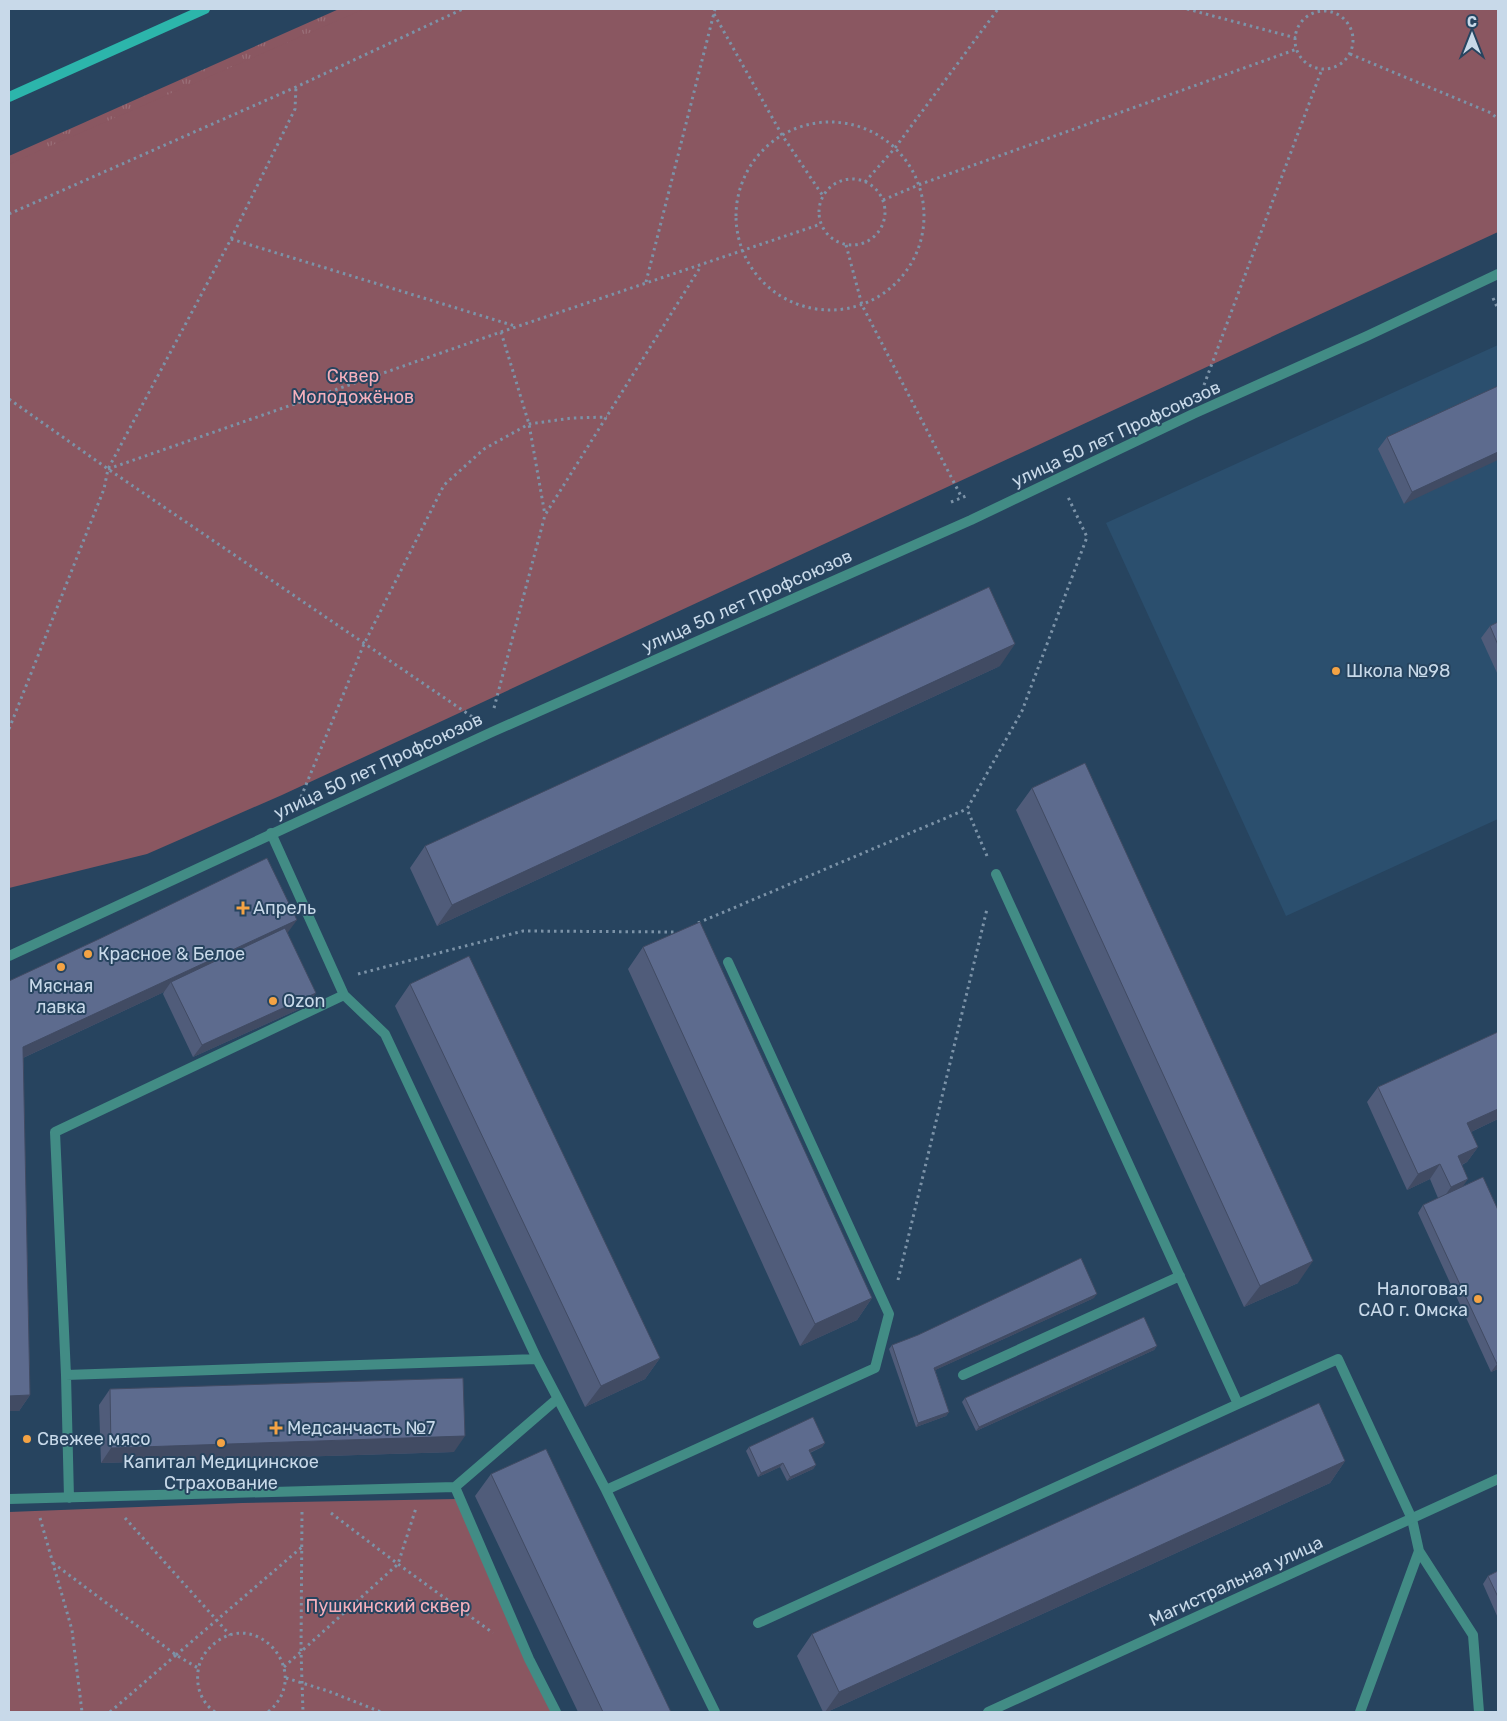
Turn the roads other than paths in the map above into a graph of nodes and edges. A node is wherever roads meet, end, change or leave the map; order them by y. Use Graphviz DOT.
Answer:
graph roads {
  1 [pos="205,9"];
  2 [pos="9,97"];
  3 [pos="1498,274"];
  4 [pos="271,833"];
  5 [pos="996,874"];
  6 [pos="9,956"];
  7 [pos="728,962"];
  8 [pos="344,995"];
  9 [pos="1180,1276"];
  10 [pos="537,1359"];
  11 [pos="66,1375"];
  12 [pos="963,1375"];
  13 [pos="557,1400"];
  14 [pos="1238,1404"];
  15 [pos="1498,1479"];
  16 [pos="455,1487"];
  17 [pos="606,1490"];
  18 [pos="69,1498"];
  19 [pos="9,1499"];
  20 [pos="1412,1519"];
  21 [pos="1419,1551"];
  22 [pos="758,1623"];
  23 [pos="556,1712"];
  24 [pos="715,1712"];
  25 [pos="988,1712"];
  26 [pos="1360,1712"];
  27 [pos="1479,1712"];
  1 -- 2 [label="main road"];
  3 -- 4 [label="street, улица 50 лет Профсоюзов"];
  4 -- 6 [label="street, улица 50 лет Профсоюзов"];
  4 -- 8 [label="street"];
  5 -- 9 [label="street"];
  7 -- 17 [label="street"];
  8 -- 10 [label="street"];
  8 -- 11 [label="street"];
  9 -- 12 [label="street"];
  9 -- 14 [label="street"];
  10 -- 11 [label="street"];
  10 -- 13 [label="street"];
  11 -- 18 [label="street"];
  13 -- 16 [label="street"];
  13 -- 17 [label="street"];
  14 -- 20 [label="street"];
  14 -- 22 [label="street"];
  15 -- 20 [label="street, Магистральная улица"];
  16 -- 18 [label="street"];
  16 -- 23 [label="street"];
  17 -- 24 [label="street"];
  18 -- 19 [label="street"];
  20 -- 21 [label="street"];
  20 -- 25 [label="street, Магистральная улица"];
  21 -- 26 [label="street"];
  21 -- 27 [label="street"];
}
